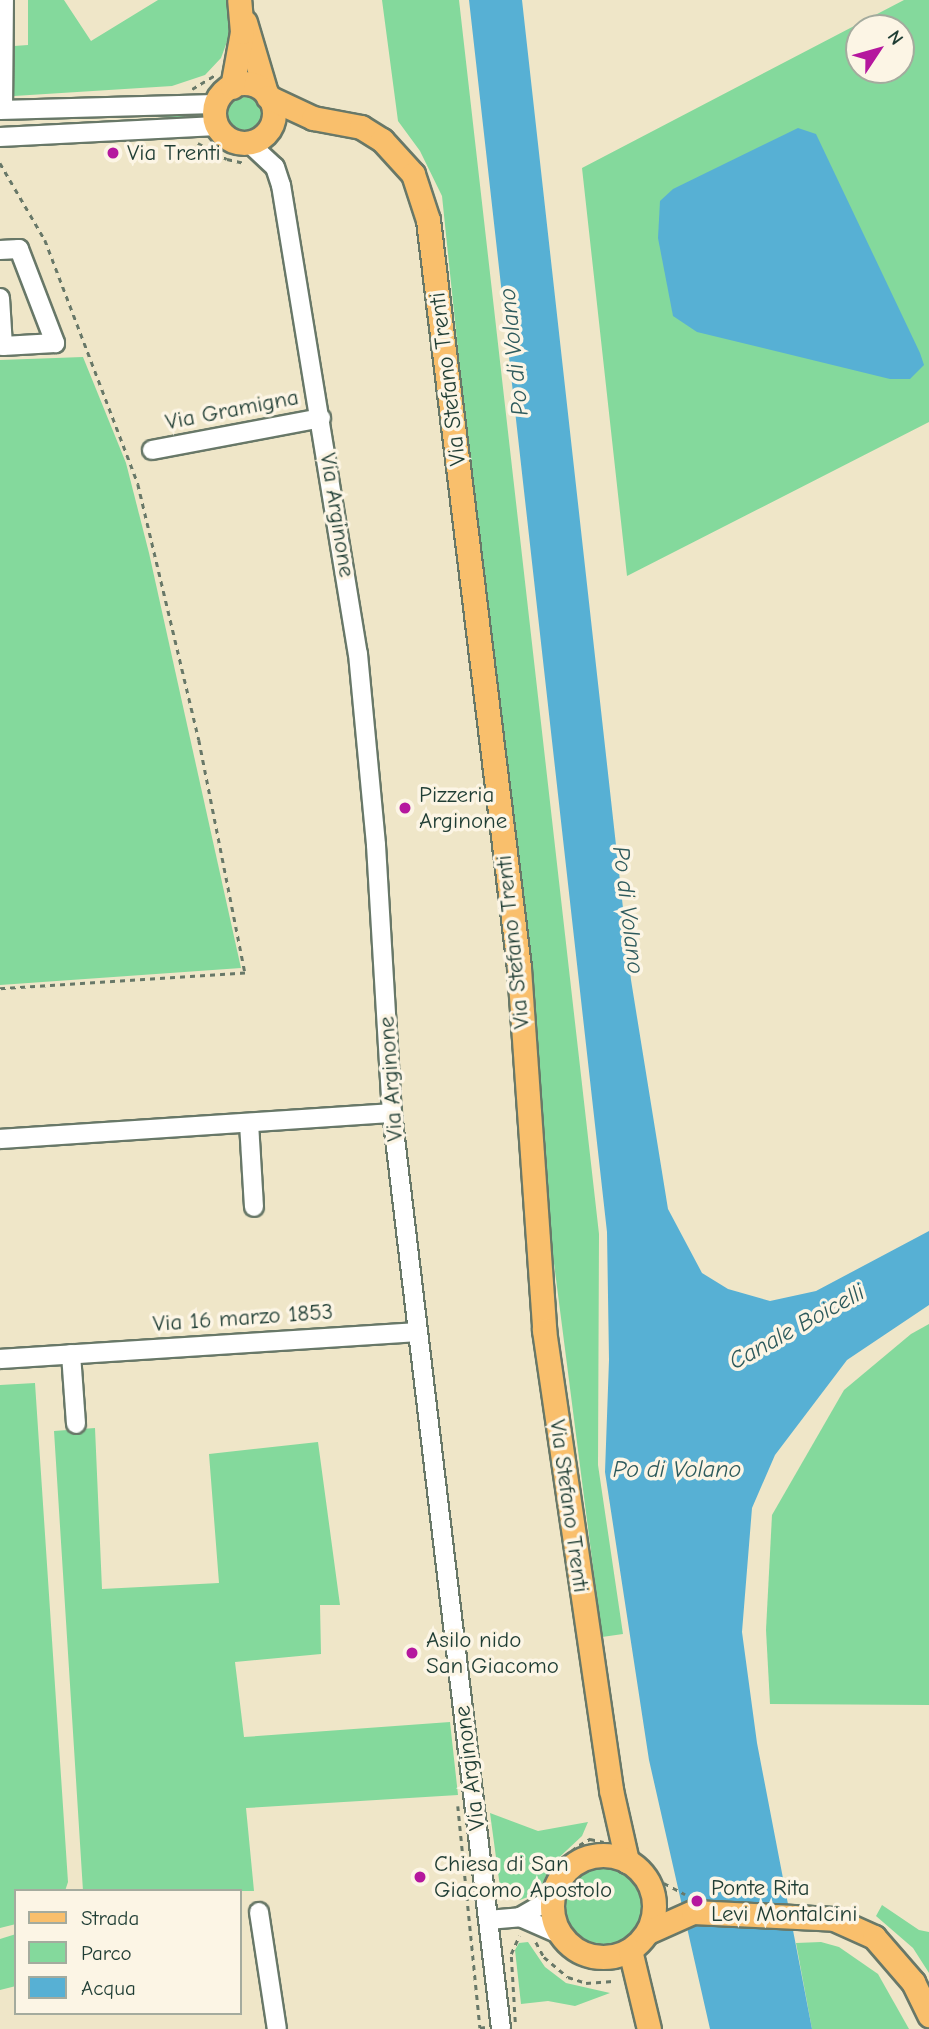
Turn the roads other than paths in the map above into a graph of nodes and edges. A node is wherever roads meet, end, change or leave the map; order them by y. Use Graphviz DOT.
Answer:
graph roads {
  1 [pos="4,0"];
  2 [pos="240,6"];
  3 [pos="232,86"];
  4 [pos="267,95"];
  5 [pos="1,109"];
  6 [pos="216,115"];
  7 [pos="313,118"];
  8 [pos="270,128"];
  9 [pos="0,137"];
  10 [pos="248,143"];
  11 [pos="0,250"];
  12 [pos="0,299"];
  13 [pos="321,418"];
  14 [pos="152,450"];
  15 [pos="392,1113"];
  16 [pos="249,1123"];
  17 [pos="0,1139"];
  18 [pos="254,1207"];
  19 [pos="417,1332"];
  20 [pos="71,1354"];
  21 [pos="0,1359"];
  22 [pos="76,1424"];
  23 [pos="608,1848"];
  24 [pos="649,1885"];
  25 [pos="547,1894"];
  26 [pos="694,1903"];
  27 [pos="259,1912"];
  28 [pos="488,1920"];
  29 [pos="522,1925"];
  30 [pos="648,1932"];
  31 [pos="561,1935"];
  32 [pos="619,1954"];
  33 [pos="929,2015"];
  34 [pos="648,2025"];
  35 [pos="499,2026"];
  36 [pos="277,2029"];
  1 -- 5 [label="street"];
  2 -- 3 [label="main road"];
  2 -- 4 [label="main road"];
  3 -- 4 [label="main road, Via Stefano Trenti"];
  3 -- 6 [label="main road"];
  4 -- 7 [label="main road, Via Stefano Trenti"];
  4 -- 8 [label="main road"];
  5 -- 6 [label="street"];
  6 -- 9 [label="street"];
  6 -- 10 [label="main road"];
  7 -- 8 [label="main road, Via Stefano Trenti"];
  7 -- 23 [label="main road, Via Stefano Trenti"];
  8 -- 10 [label="main road, Via Stefano Trenti"];
  10 -- 13 [label="street, Via Arginone"];
  11 -- 12 [label="street"];
  13 -- 14 [label="street, Via Gramigna"];
  13 -- 15 [label="street, Via Arginone"];
  15 -- 16 [label="street"];
  15 -- 19 [label="street, Via Arginone"];
  16 -- 17 [label="street"];
  16 -- 18 [label="street"];
  19 -- 20 [label="street, Via 16 marzo 1853"];
  19 -- 28 [label="street, Via Arginone"];
  20 -- 21 [label="street, Via 16 marzo 1853"];
  20 -- 22 [label="street"];
  23 -- 24 [label="main road"];
  23 -- 25 [label="main road"];
  24 -- 26 [label="main road"];
  24 -- 30 [label="main road"];
  25 -- 29 [label="street"];
  25 -- 31 [label="main road"];
  26 -- 30 [label="main road"];
  26 -- 33 [label="main road"];
  27 -- 36 [label="street"];
  28 -- 29 [label="street"];
  28 -- 35 [label="street, Via Arginone"];
  29 -- 31 [label="street"];
  30 -- 32 [label="main road"];
  31 -- 32 [label="main road"];
  32 -- 34 [label="main road"];
}
